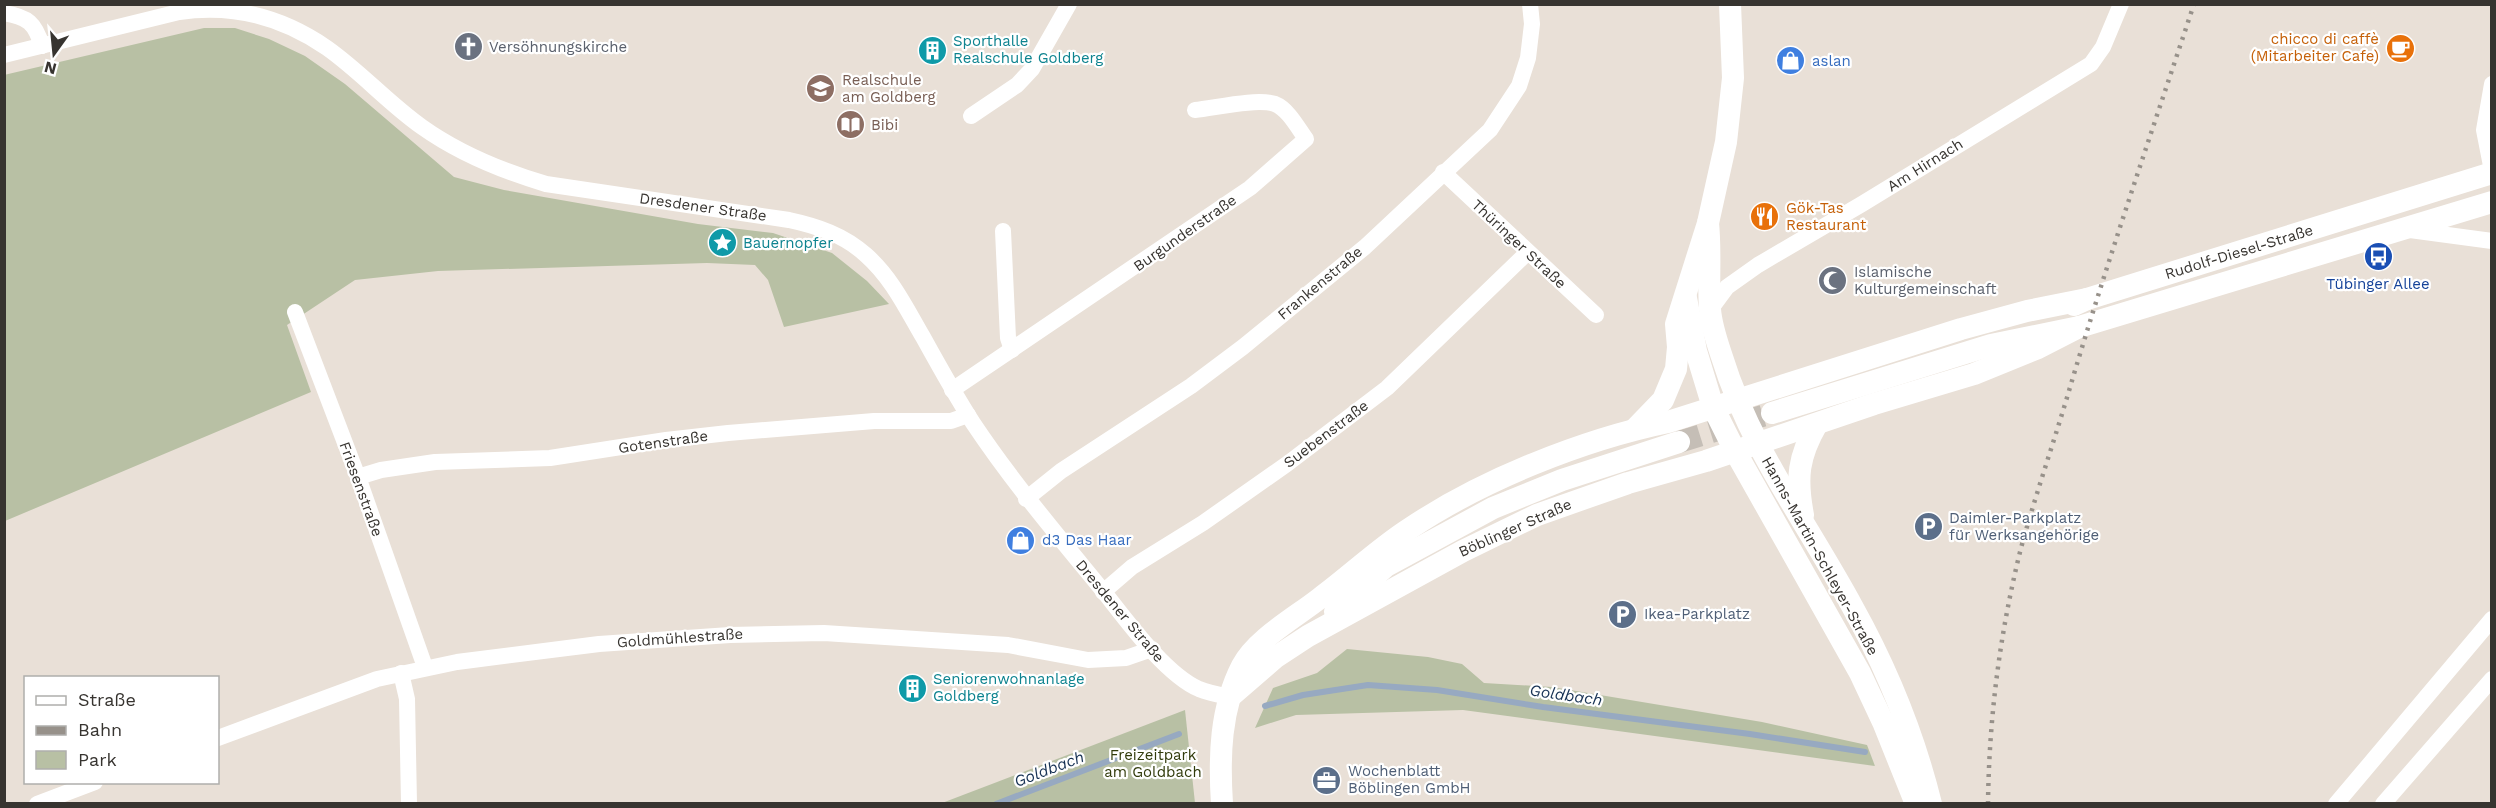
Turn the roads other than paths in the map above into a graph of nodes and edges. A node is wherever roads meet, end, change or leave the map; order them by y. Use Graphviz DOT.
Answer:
graph roads {
  1 [pos="1069,4"];
  2 [pos="1530,4"];
  3 [pos="1730,4"];
  4 [pos="2121,4"];
  5 [pos="154,11"];
  6 [pos="4,13"];
  7 [pos="42,46"];
  8 [pos="4,55"];
  9 [pos="2492,84"];
  10 [pos="1195,110"];
  11 [pos="971,116"];
  12 [pos="1443,172"];
  13 [pos="2492,172"];
  14 [pos="2492,202"];
  15 [pos="1708,223"];
  16 [pos="2400,229"];
  17 [pos="1004,231"];
  18 [pos="2492,241"];
  19 [pos="1528,252"];
  20 [pos="1686,298"];
  21 [pos="2087,299"];
  22 [pos="1710,310"];
  23 [pos="296,312"];
  24 [pos="1596,315"];
  25 [pos="2079,327"];
  26 [pos="1991,345"];
  27 [pos="1012,350"];
  28 [pos="952,390"];
  29 [pos="1737,400"];
  30 [pos="1713,407"];
  31 [pos="1772,413"];
  32 [pos="968,415"];
  33 [pos="1668,422"];
  34 [pos="1816,424"];
  35 [pos="1635,429"];
  36 [pos="1679,442"];
  37 [pos="1757,444"];
  38 [pos="1735,451"];
  39 [pos="1681,467"];
  40 [pos="358,477"];
  41 [pos="1026,499"];
  42 [pos="1804,525"];
  43 [pos="1386,566"];
  44 [pos="1354,573"];
  45 [pos="1104,592"];
  46 [pos="2492,619"];
  47 [pos="1308,636"];
  48 [pos="1152,649"];
  49 [pos="425,668"];
  50 [pos="401,673"];
  51 [pos="2492,679"];
  52 [pos="1230,697"];
  53 [pos="219,738"];
  54 [pos="92,784"];
  55 [pos="37,804"];
  56 [pos="410,804"];
  57 [pos="1222,804"];
  58 [pos="1916,804"];
  59 [pos="1930,804"];
  60 [pos="2336,804"];
  61 [pos="2383,804"];
  1 -- 11 [label="street"];
  2 -- 12 [label="street, Frankenstraße"];
  3 -- 15 [label="main road, Böblinger Straße"];
  4 -- 22 [label="street, Am Hirnach"];
  5 -- 7 [label="street, Dresdener Straße"];
  5 -- 28 [label="street, Dresdener Straße"];
  6 -- 7 [label="street"];
  7 -- 8 [label="street, Dresdener Straße"];
  9 -- 13 [label="street"];
  10 -- 27 [label="street, Burgunderstraße"];
  12 -- 19 [label="street, Thüringer Straße"];
  12 -- 41 [label="street, Frankenstraße"];
  13 -- 21 [label="main road, Rudolf-Diesel-Straße"];
  14 -- 16 [label="main road, Rudolf-Diesel-Straße"];
  15 -- 20 [label="main road, Böblinger Straße"];
  15 -- 22 [label="main road, Böblinger Straße"];
  16 -- 18 [label="street"];
  16 -- 25 [label="main road, Rudolf-Diesel-Straße"];
  17 -- 27 [label="street"];
  19 -- 24 [label="street, Thüringer Straße"];
  19 -- 45 [label="street, Suebenstraße"];
  20 -- 30 [label="main road, Böblinger Straße"];
  20 -- 35 [label="main road, Böblinger Straße"];
  21 -- 26 [label="main road, Rudolf-Diesel-Straße"];
  21 -- 29 [label="main road"];
  22 -- 29 [label="main road, Böblinger Straße"];
  23 -- 40 [label="street, Friesenstraße"];
  25 -- 26 [label="main road, Rudolf-Diesel-Straße"];
  25 -- 34 [label="main road, Rudolf-Diesel-Straße"];
  26 -- 31 [label="main road, Rudolf-Diesel-Straße"];
  27 -- 28 [label="street, Burgunderstraße"];
  28 -- 32 [label="street, Dresdener Straße"];
  29 -- 30 [label="main road, Böblinger Straße"];
  29 -- 37 [label="main road, Böblinger Straße"];
  30 -- 33 [label="main road, Böblinger Straße"];
  30 -- 38 [label="main road, Böblinger Straße"];
  32 -- 40 [label="street, Gotenstraße"];
  32 -- 41 [label="street, Dresdener Straße"];
  33 -- 35 [label="main road, Böblinger Straße"];
  33 -- 39 [label="main road"];
  34 -- 37 [label="main road, Rudolf-Diesel-Straße"];
  34 -- 42 [label="main road"];
  35 -- 44 [label="main road, Böblinger Straße"];
  36 -- 43 [label="main road, Böblinger Straße"];
  37 -- 38 [label="main road, Böblinger Straße"];
  37 -- 42 [label="main road, Hanns-Martin-Schleyer-Straße"];
  38 -- 39 [label="main road, Böblinger Straße"];
  38 -- 58 [label="main road, Hanns-Martin-Schleyer-Straße"];
  39 -- 47 [label="main road, Böblinger Straße"];
  40 -- 49 [label="street, Friesenstraße"];
  41 -- 45 [label="street, Dresdener Straße"];
  42 -- 59 [label="main road, Hanns-Martin-Schleyer-Straße"];
  43 -- 44 [label="main road, Böblinger Straße"];
  43 -- 47 [label="main road, Böblinger Straße"];
  44 -- 52 [label="main road, Böblinger Straße"];
  45 -- 48 [label="street, Dresdener Straße"];
  46 -- 60 [label="street"];
  47 -- 52 [label="main road, Böblinger Straße"];
  48 -- 49 [label="street, Goldmühlestraße"];
  48 -- 52 [label="street, Dresdener Straße"];
  49 -- 50 [label="street, Goldmühlestraße"];
  50 -- 53 [label="street, Goldmühlestraße"];
  50 -- 56 [label="street"];
  51 -- 61 [label="street"];
  52 -- 57 [label="main road, Böblinger Straße"];
  54 -- 55 [label="street"];
}
